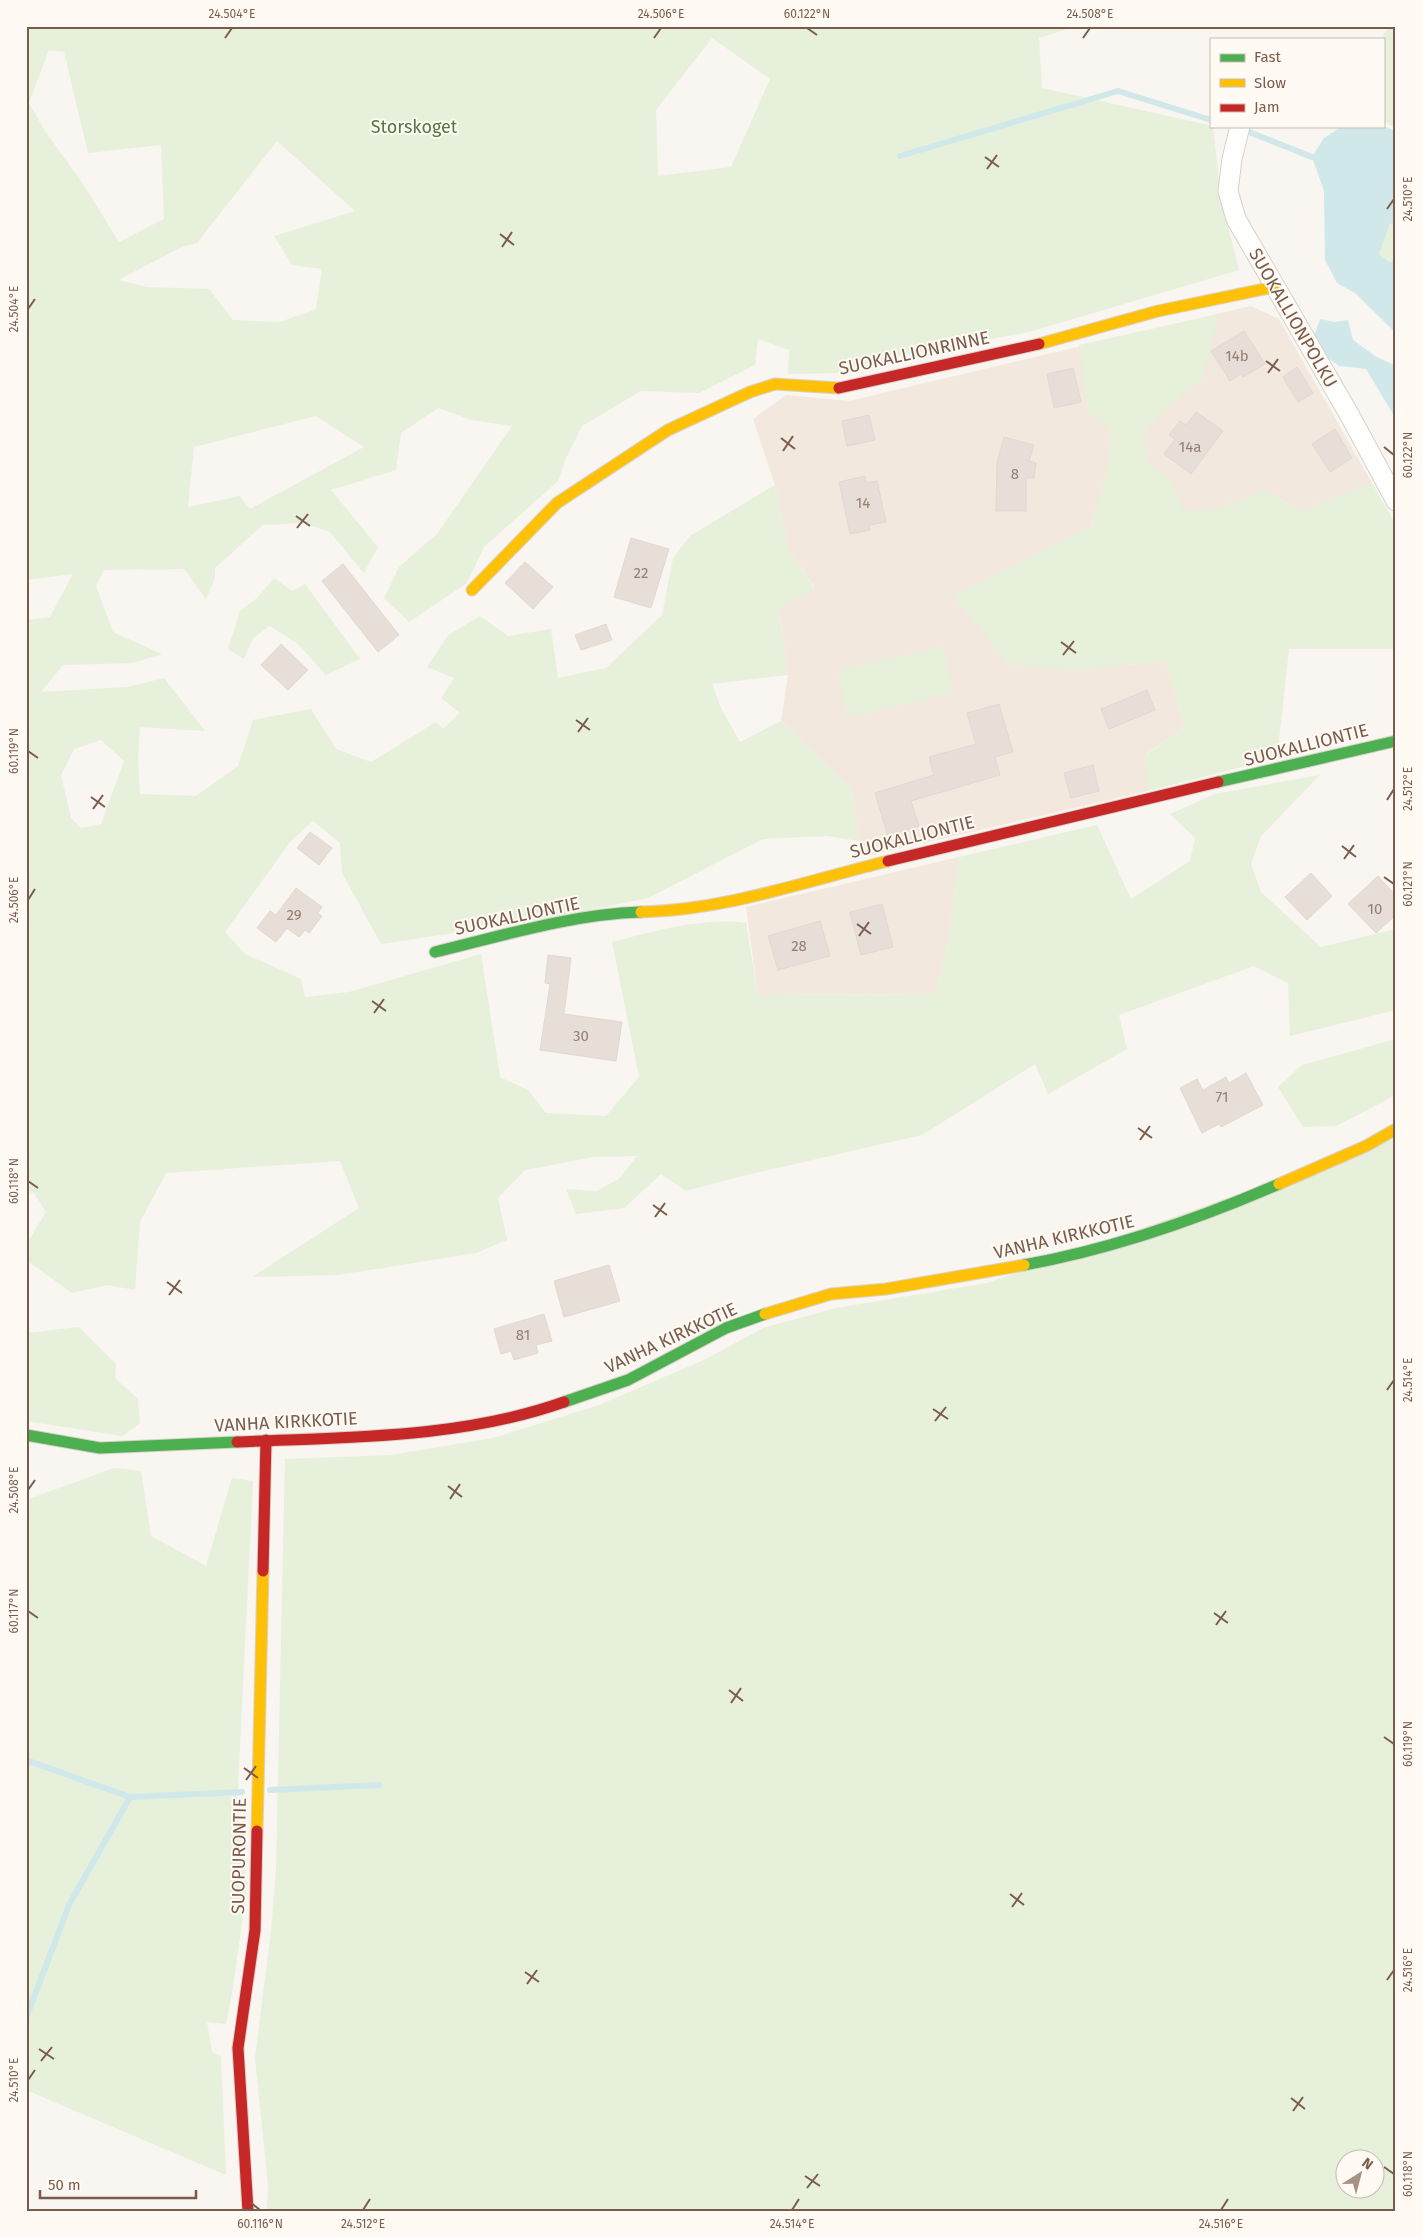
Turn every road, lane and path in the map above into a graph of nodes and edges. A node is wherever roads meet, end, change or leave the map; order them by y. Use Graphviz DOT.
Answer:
graph roads {
  1 [pos="1240,128"];
  2 [pos="1274,287"];
  3 [pos="1396,501"];
  4 [pos="472,590"];
  5 [pos="1396,741"];
  6 [pos="435,952"];
  7 [pos="1396,1129"];
  8 [pos="26,1435"];
  9 [pos="266,1440"];
  10 [pos="248,2211"];
  1 -- 2 [label="street, SUOKALLIONPOLKU"];
  2 -- 3 [label="street, SUOKALLIONPOLKU"];
  2 -- 4 [label="street, SUOKALLIONRINNE"];
  5 -- 6 [label="street, SUOKALLIONTIE"];
  7 -- 9 [label="street, VANHA KIRKKOTIE"];
  8 -- 9 [label="street, VANHA KIRKKOTIE"];
  9 -- 10 [label="street, SUOPURONTIE"];
}
